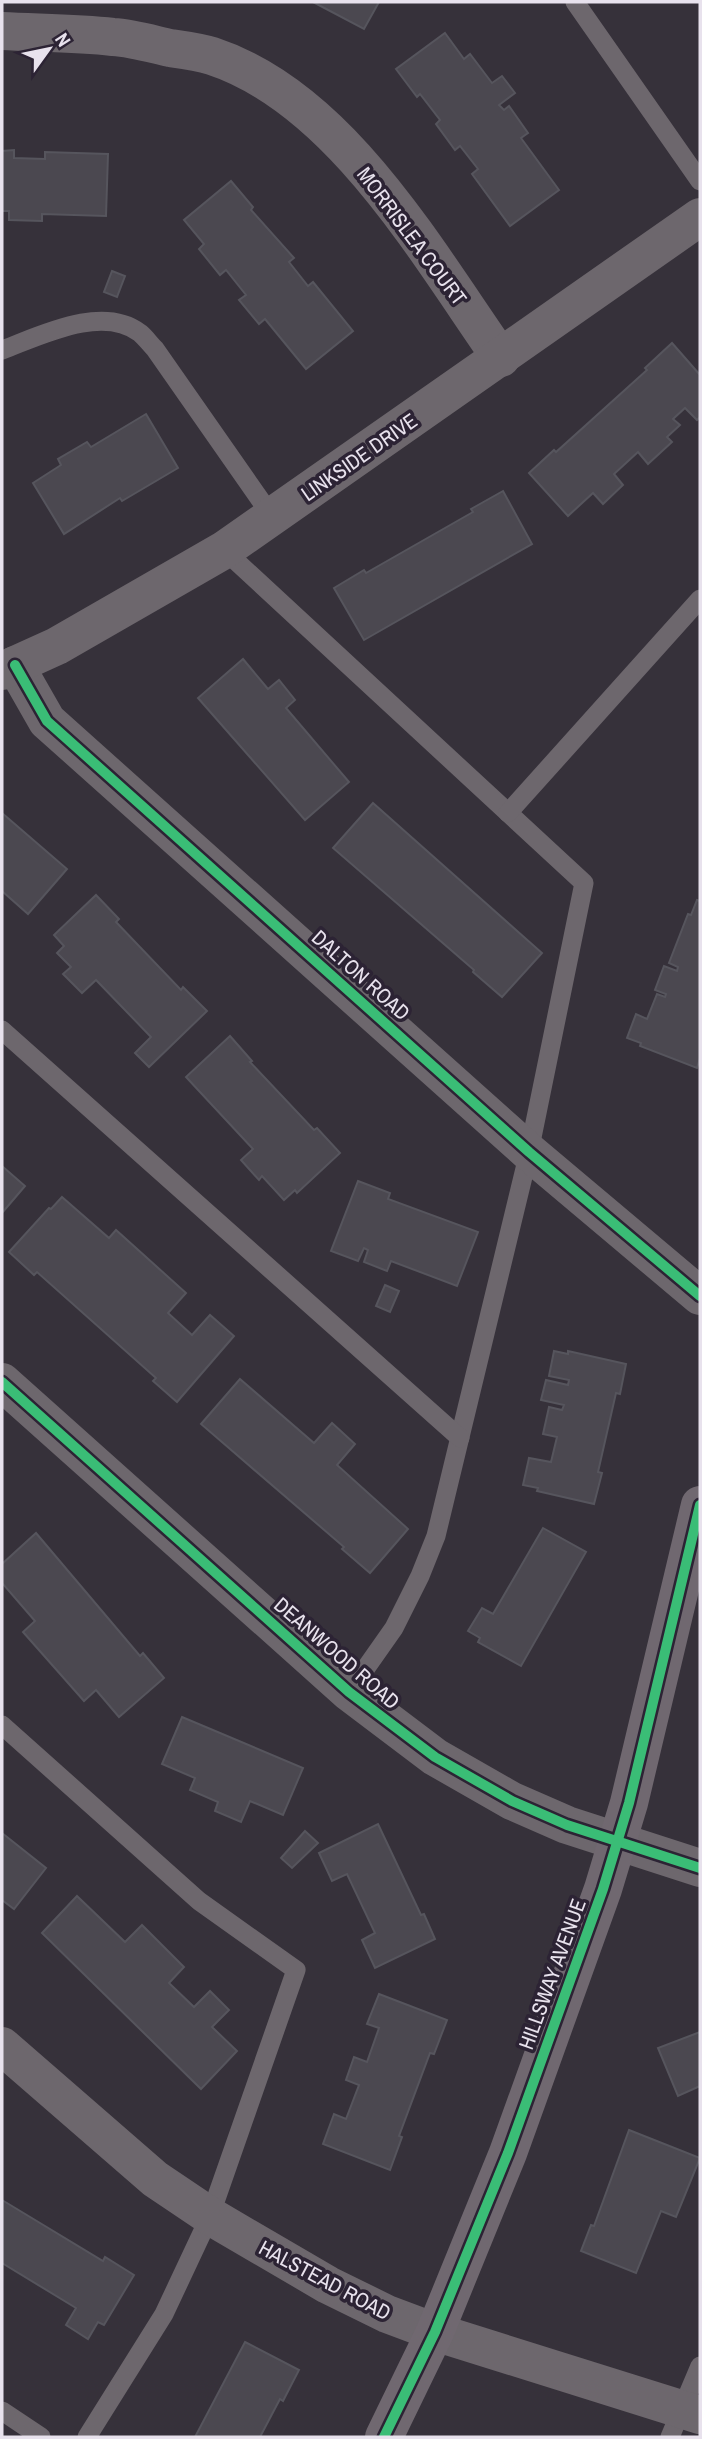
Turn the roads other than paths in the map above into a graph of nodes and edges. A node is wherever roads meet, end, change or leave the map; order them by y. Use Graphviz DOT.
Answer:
graph roads {
  1 [pos="575,2"];
  2 [pos="2,31"];
  3 [pos="700,181"];
  4 [pos="700,217"];
  5 [pos="2,350"];
  6 [pos="500,358"];
  7 [pos="273,518"];
  8 [pos="224,550"];
  9 [pos="700,599"];
  10 [pos="9,668"];
  11 [pos="508,813"];
  12 [pos="2,1030"];
  13 [pos="529,1152"];
  14 [pos="700,1296"];
  15 [pos="2,1382"];
  16 [pos="460,1438"];
  17 [pos="700,1505"];
  18 [pos="349,1692"];
  19 [pos="2,1725"];
  20 [pos="618,1842"];
  21 [pos="700,1868"];
  22 [pos="2,2046"];
  23 [pos="210,2217"];
  24 [pos="435,2332"];
  25 [pos="700,2366"];
  26 [pos="2,2412"];
  27 [pos="684,2421"];
  28 [pos="41,2437"];
  29 [pos="87,2437"];
  30 [pos="384,2437"];
  1 -- 3 [label="lane"];
  2 -- 6 [label="street, MORRISLEA COURT"];
  4 -- 6 [label="street, LINKSIDE DRIVE"];
  5 -- 7 [label="lane"];
  6 -- 7 [label="street, LINKSIDE DRIVE"];
  7 -- 8 [label="street, LINKSIDE DRIVE"];
  8 -- 10 [label="street, LINKSIDE DRIVE"];
  8 -- 11 [label="lane"];
  9 -- 11 [label="lane"];
  10 -- 13 [label="street, DALTON ROAD"];
  11 -- 13 [label="lane"];
  12 -- 16 [label="lane"];
  13 -- 14 [label="street, DALTON ROAD"];
  13 -- 16 [label="lane"];
  15 -- 18 [label="street, DEANWOOD ROAD"];
  16 -- 18 [label="lane"];
  17 -- 20 [label="street, HILLSWAY AVENUE"];
  18 -- 20 [label="street, DEANWOOD ROAD"];
  19 -- 23 [label="lane"];
  20 -- 21 [label="street, DEANWOOD ROAD"];
  20 -- 24 [label="street, HILLSWAY AVENUE"];
  22 -- 23 [label="street, HALSTEAD ROAD"];
  23 -- 24 [label="street, HALSTEAD ROAD"];
  23 -- 29 [label="lane"];
  24 -- 27 [label="street, HALSTEAD ROAD"];
  24 -- 30 [label="street, HILLSWAY AVENUE"];
  25 -- 27 [label="lane"];
  26 -- 28 [label="lane"];
}
